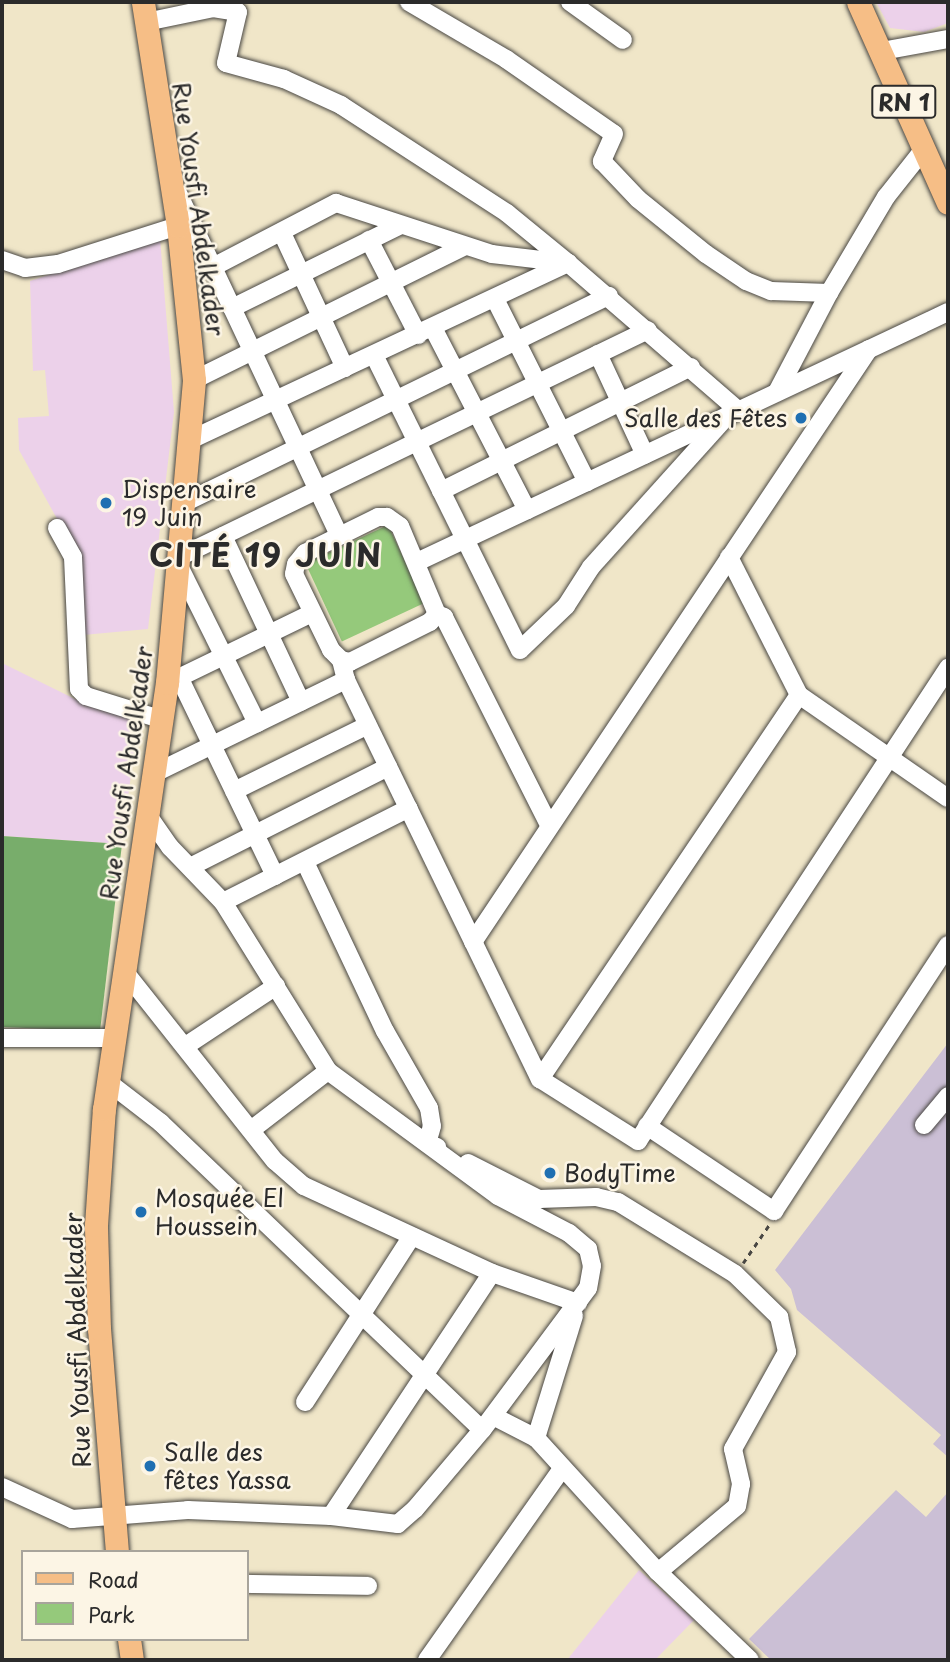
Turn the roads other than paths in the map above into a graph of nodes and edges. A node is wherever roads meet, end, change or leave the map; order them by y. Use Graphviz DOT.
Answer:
graph roads {
  1 [pos="410,2"];
  2 [pos="570,2"];
  3 [pos="858,2"];
  4 [pos="213,5"];
  5 [pos="144,12"];
  6 [pos="948,39"];
  7 [pos="623,40"];
  8 [pos="882,51"];
  9 [pos="924,149"];
  10 [pos="170,178"];
  11 [pos="948,204"];
  12 [pos="178,226"];
  13 [pos="398,226"];
  14 [pos="282,233"];
  15 [pos="369,240"];
  16 [pos="465,246"];
  17 [pos="2,260"];
  18 [pos="568,263"];
  19 [pos="213,267"];
  20 [pos="302,273"];
  21 [pos="392,286"];
  22 [pos="829,293"];
  23 [pos="609,296"];
  24 [pos="495,299"];
  25 [pos="232,308"];
  26 [pos="948,312"];
  27 [pos="323,320"];
  28 [pos="648,330"];
  29 [pos="425,331"];
  30 [pos="516,341"];
  31 [pos="869,349"];
  32 [pos="253,353"];
  33 [pos="598,354"];
  34 [pos="374,355"];
  35 [pos="691,367"];
  36 [pos="345,368"];
  37 [pos="455,371"];
  38 [pos="194,380"];
  39 [pos="537,383"];
  40 [pos="777,392"];
  41 [pos="275,400"];
  42 [pos="396,400"];
  43 [pos="620,402"];
  44 [pos="477,413"];
  45 [pos="733,413"];
  46 [pos="562,431"];
  47 [pos="188,441"];
  48 [pos="416,442"];
  49 [pos="298,448"];
  50 [pos="645,455"];
  51 [pos="502,461"];
  52 [pos="587,482"];
  53 [pos="318,490"];
  54 [pos="441,491"];
  55 [pos="182,504"];
  56 [pos="527,510"];
  57 [pos="57,528"];
  58 [pos="339,535"];
  59 [pos="223,536"];
  60 [pos="465,540"];
  61 [pos="729,557"];
  62 [pos="177,560"];
  63 [pos="417,562"];
  64 [pos="312,613"];
  65 [pos="438,614"];
  66 [pos="269,634"];
  67 [pos="224,655"];
  68 [pos="341,660"];
  69 [pos="948,668"];
  70 [pos="173,680"];
  71 [pos="346,680"];
  72 [pos="799,695"];
  73 [pos="301,702"];
  74 [pos="163,720"];
  75 [pos="257,723"];
  76 [pos="368,725"];
  77 [pos="212,745"];
  78 [pos="890,758"];
  79 [pos="388,767"];
  80 [pos="153,774"];
  81 [pos="234,791"];
  82 [pos="948,798"];
  83 [pos="409,808"];
  84 [pos="149,817"];
  85 [pos="548,823"];
  86 [pos="254,833"];
  87 [pos="305,862"];
  88 [pos="190,867"];
  89 [pos="275,876"];
  90 [pos="223,902"];
  91 [pos="473,942"];
  92 [pos="948,945"];
  93 [pos="125,972"];
  94 [pos="276,986"];
  95 [pos="2,1038"];
  96 [pos="115,1038"];
  97 [pos="187,1045"];
  98 [pos="328,1071"];
  99 [pos="540,1079"];
  100 [pos="108,1082"];
  101 [pos="948,1096"];
  102 [pos="924,1125"];
  103 [pos="647,1126"];
  104 [pos="251,1130"];
  105 [pos="427,1143"];
  106 [pos="412,1236"];
  107 [pos="492,1273"];
  108 [pos="578,1303"];
  109 [pos="362,1315"];
  110 [pos="426,1375"];
  111 [pos="305,1402"];
  112 [pos="487,1423"];
  113 [pos="536,1438"];
  114 [pos="561,1470"];
  115 [pos="2,1487"];
  116 [pos="111,1516"];
  117 [pos="331,1516"];
  118 [pos="117,1550"];
  119 [pos="658,1572"];
  120 [pos="248,1584"];
  121 [pos="368,1586"];
  122 [pos="129,1641"];
  123 [pos="132,1660"];
  124 [pos="427,1660"];
  125 [pos="750,1660"];
  1 -- 22 [label="street"];
  2 -- 7 [label="street"];
  3 -- 8 [label="main road, RN 1"];
  4 -- 5 [label="street"];
  4 -- 18 [label="street"];
  5 -- 10 [label="main road, Rue Yousfi Abdelkader"];
  6 -- 8 [label="street"];
  8 -- 9 [label="main road, RN 1"];
  9 -- 11 [label="main road, RN 1"];
  9 -- 22 [label="street"];
  10 -- 12 [label="main road, Rue Yousfi Abdelkader"];
  10 -- 19 [label="street"];
  12 -- 17 [label="street"];
  12 -- 38 [label="main road, Rue Yousfi Abdelkader"];
  13 -- 14 [label="street"];
  13 -- 15 [label="street"];
  13 -- 16 [label="street"];
  14 -- 19 [label="street"];
  14 -- 20 [label="street"];
  15 -- 20 [label="street"];
  15 -- 21 [label="street"];
  16 -- 18 [label="street"];
  16 -- 21 [label="street"];
  18 -- 23 [label="street"];
  18 -- 24 [label="street"];
  19 -- 25 [label="street"];
  20 -- 25 [label="street"];
  20 -- 27 [label="street"];
  21 -- 27 [label="street"];
  21 -- 29 [label="street"];
  22 -- 40 [label="street"];
  23 -- 28 [label="street"];
  23 -- 30 [label="street"];
  24 -- 29 [label="street"];
  24 -- 30 [label="street"];
  25 -- 32 [label="street"];
  26 -- 31 [label="street"];
  27 -- 32 [label="street"];
  27 -- 36 [label="street"];
  28 -- 33 [label="street"];
  28 -- 35 [label="street"];
  29 -- 34 [label="street"];
  29 -- 37 [label="street"];
  30 -- 37 [label="street"];
  30 -- 39 [label="street"];
  31 -- 40 [label="street"];
  31 -- 61 [label="street"];
  32 -- 38 [label="street"];
  32 -- 41 [label="street"];
  33 -- 39 [label="street"];
  33 -- 43 [label="street"];
  34 -- 36 [label="street"];
  34 -- 42 [label="street"];
  35 -- 43 [label="street"];
  35 -- 45 [label="street"];
  36 -- 41 [label="street"];
  37 -- 42 [label="street"];
  37 -- 44 [label="street"];
  38 -- 47 [label="main road, Rue Yousfi Abdelkader"];
  39 -- 44 [label="street"];
  39 -- 46 [label="street"];
  40 -- 45 [label="street"];
  41 -- 47 [label="street"];
  41 -- 49 [label="street"];
  42 -- 48 [label="street"];
  42 -- 49 [label="street"];
  43 -- 46 [label="street"];
  43 -- 50 [label="street"];
  44 -- 48 [label="street"];
  44 -- 51 [label="street"];
  45 -- 50 [label="street"];
  45 -- 60 [label="street"];
  46 -- 51 [label="street"];
  46 -- 52 [label="street"];
  47 -- 55 [label="main road, Rue Yousfi Abdelkader"];
  48 -- 53 [label="street"];
  48 -- 54 [label="street"];
  49 -- 53 [label="street"];
  49 -- 55 [label="street"];
  50 -- 52 [label="street"];
  51 -- 54 [label="street"];
  51 -- 56 [label="street"];
  52 -- 56 [label="street"];
  53 -- 58 [label="street"];
  53 -- 59 [label="street"];
  54 -- 60 [label="street"];
  55 -- 62 [label="main road, Rue Yousfi Abdelkader"];
  56 -- 60 [label="street"];
  57 -- 74 [label="street"];
  58 -- 63 [label="street"];
  58 -- 64 [label="street"];
  59 -- 62 [label="street"];
  59 -- 66 [label="street"];
  60 -- 63 [label="street"];
  61 -- 72 [label="street"];
  61 -- 85 [label="street"];
  62 -- 67 [label="street"];
  62 -- 70 [label="main road, Rue Yousfi Abdelkader"];
  63 -- 65 [label="street"];
  64 -- 66 [label="street"];
  64 -- 68 [label="street"];
  65 -- 68 [label="street"];
  65 -- 85 [label="street"];
  66 -- 67 [label="street"];
  66 -- 73 [label="street"];
  67 -- 70 [label="street"];
  67 -- 75 [label="street"];
  68 -- 71 [label="street"];
  69 -- 78 [label="street"];
  70 -- 74 [label="main road, Rue Yousfi Abdelkader"];
  70 -- 77 [label="street"];
  71 -- 73 [label="street"];
  71 -- 76 [label="street"];
  72 -- 78 [label="street"];
  72 -- 99 [label="street"];
  73 -- 75 [label="street"];
  74 -- 80 [label="main road, Rue Yousfi Abdelkader"];
  75 -- 77 [label="street"];
  76 -- 79 [label="street"];
  76 -- 81 [label="street"];
  77 -- 80 [label="street"];
  77 -- 81 [label="street"];
  78 -- 82 [label="street"];
  78 -- 103 [label="street"];
  79 -- 83 [label="street"];
  79 -- 86 [label="street"];
  80 -- 84 [label="main road, Rue Yousfi Abdelkader"];
  81 -- 86 [label="street"];
  83 -- 87 [label="street"];
  83 -- 91 [label="street"];
  84 -- 88 [label="street"];
  84 -- 93 [label="main road, Rue Yousfi Abdelkader"];
  85 -- 91 [label="street"];
  86 -- 88 [label="street"];
  86 -- 89 [label="street"];
  87 -- 89 [label="street"];
  87 -- 105 [label="street"];
  88 -- 90 [label="street"];
  89 -- 90 [label="street"];
  90 -- 94 [label="street"];
  91 -- 99 [label="street"];
  92 -- 103 [label="street"];
  93 -- 96 [label="main road, Rue Yousfi Abdelkader"];
  93 -- 97 [label="street"];
  94 -- 97 [label="street"];
  94 -- 98 [label="street"];
  95 -- 96 [label="street"];
  96 -- 100 [label="main road, Rue Yousfi Abdelkader"];
  97 -- 104 [label="street"];
  98 -- 104 [label="street"];
  98 -- 105 [label="street"];
  99 -- 103 [label="street"];
  100 -- 109 [label="street"];
  100 -- 116 [label="main road, Rue Yousfi Abdelkader"];
  101 -- 102 [label="street"];
  104 -- 106 [label="street"];
  105 -- 108 [label="street"];
  105 -- 119 [label="street"];
  106 -- 107 [label="street"];
  106 -- 109 [label="street"];
  107 -- 108 [label="street"];
  107 -- 110 [label="street"];
  108 -- 112 [label="street"];
  108 -- 113 [label="street"];
  109 -- 110 [label="street"];
  109 -- 111 [label="street"];
  110 -- 112 [label="street"];
  110 -- 117 [label="street"];
  112 -- 113 [label="street"];
  112 -- 117 [label="street"];
  113 -- 114 [label="street"];
  114 -- 119 [label="street"];
  114 -- 124 [label="street"];
  115 -- 116 [label="street"];
  116 -- 117 [label="street"];
  116 -- 118 [label="main road, Rue Yousfi Abdelkader"];
  119 -- 125 [label="street"];
  120 -- 121 [label="street"];
  122 -- 123 [label="main road"];
}
